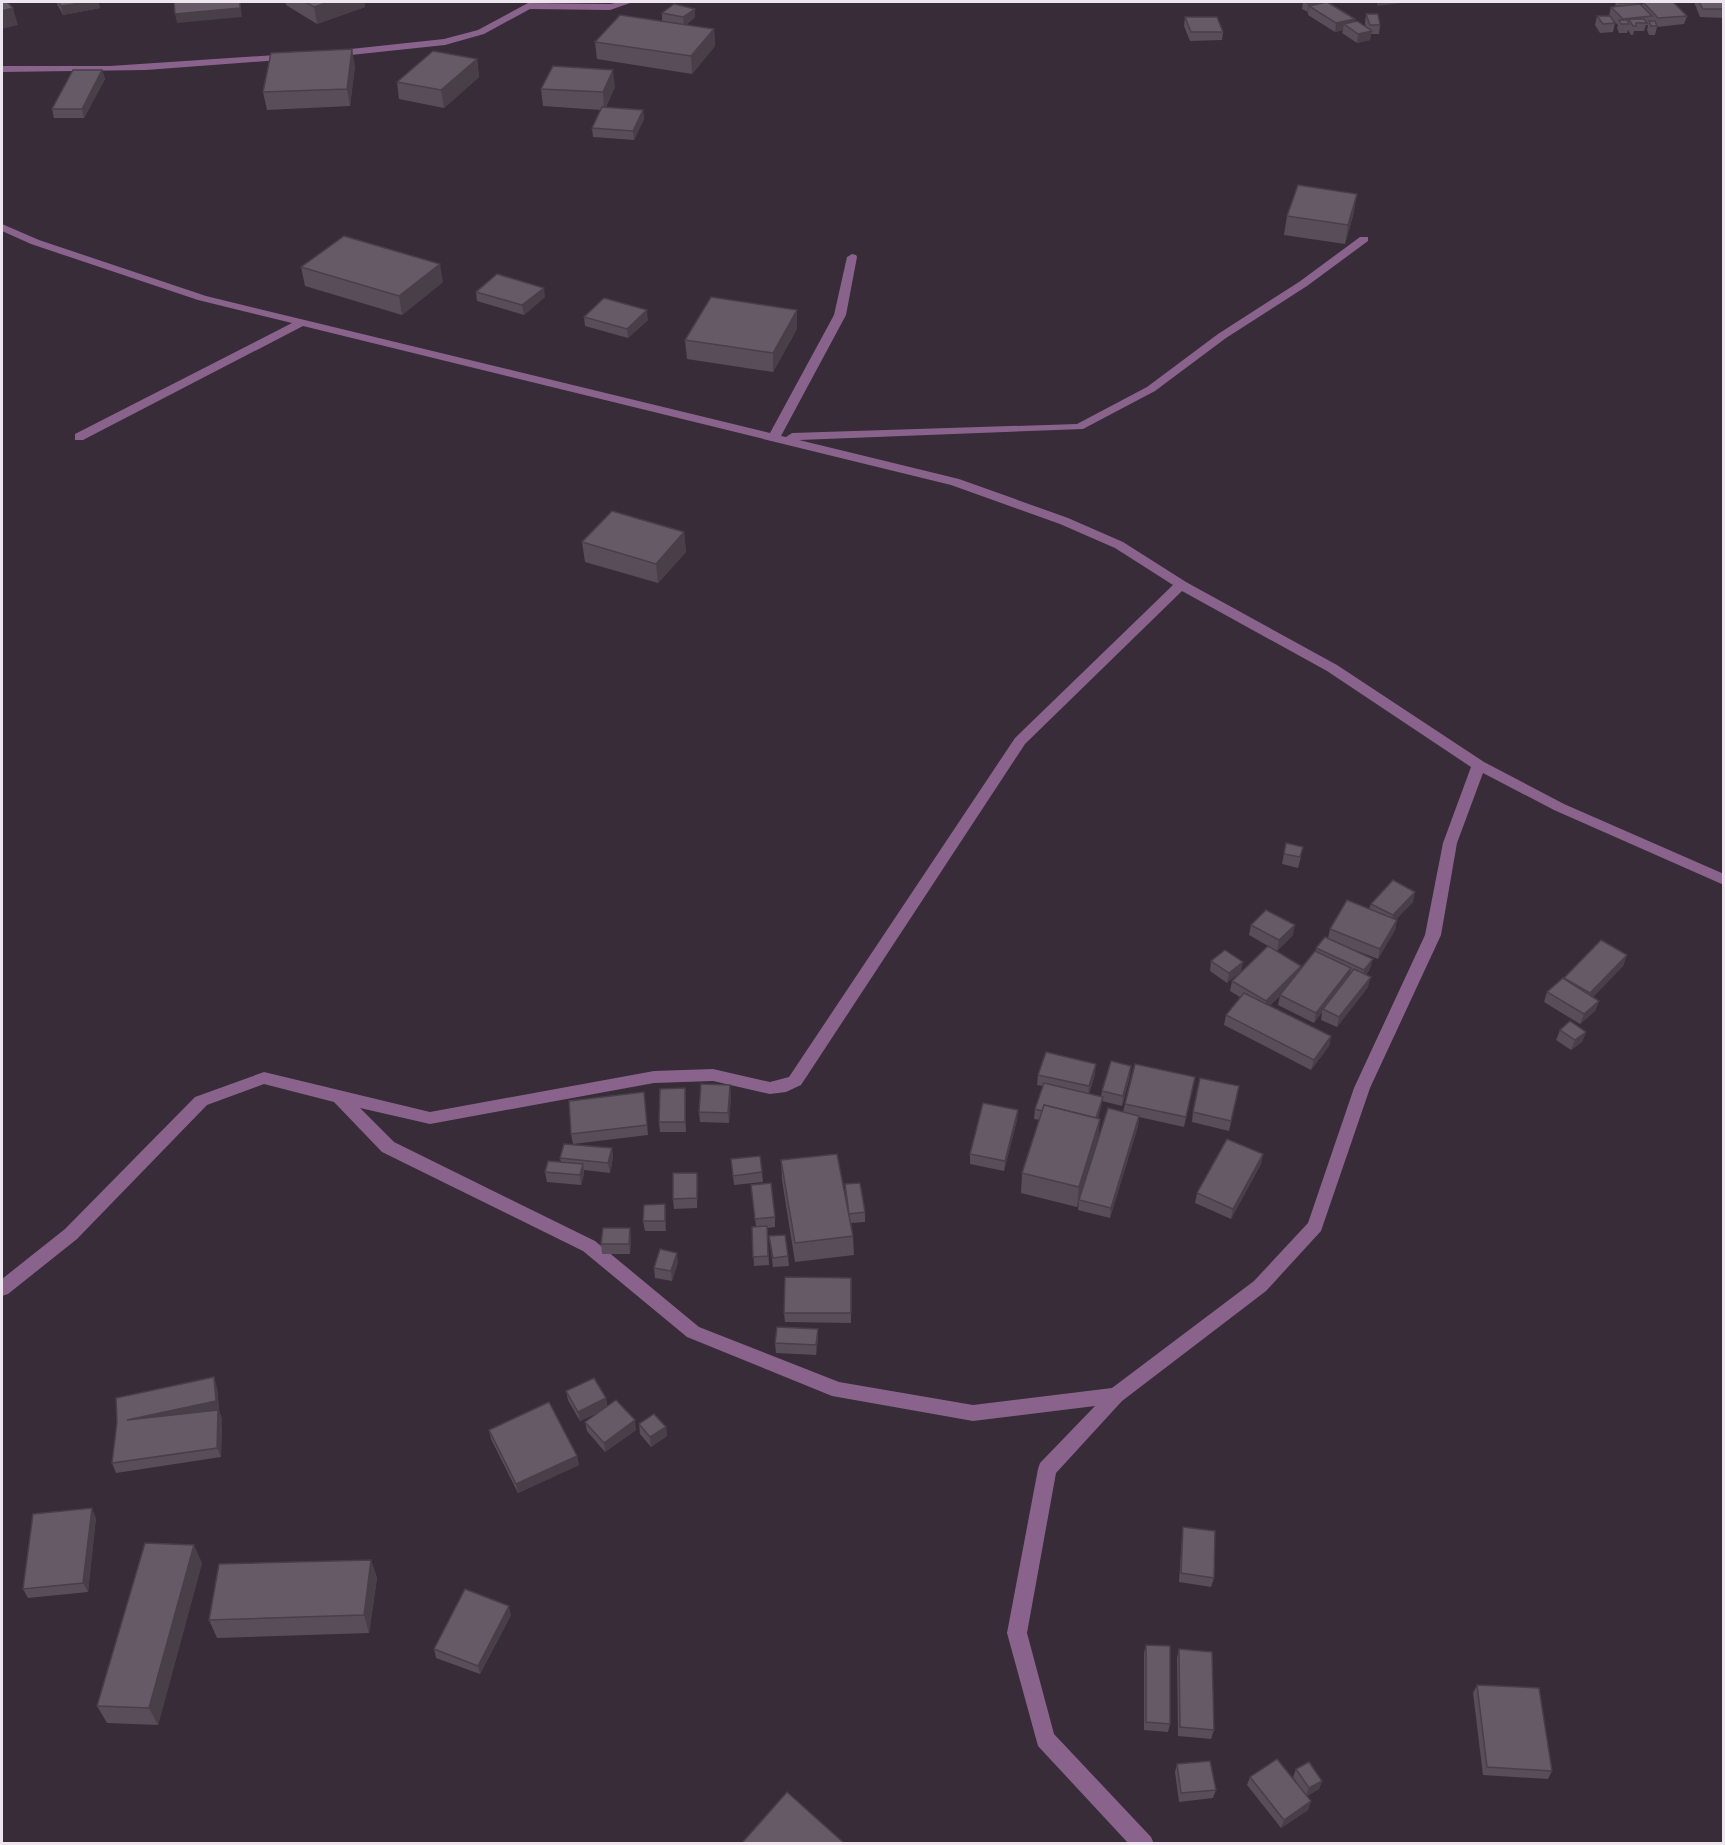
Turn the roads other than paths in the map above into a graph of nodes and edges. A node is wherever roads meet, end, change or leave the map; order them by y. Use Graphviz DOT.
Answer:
graph roads {
  1 [pos="628,2"];
  2 [pos="320,55"];
  3 [pos="297,57"];
  4 [pos="2,69"];
  5 [pos="2,227"];
  6 [pos="1364,239"];
  7 [pos="852,257"];
  8 [pos="303,322"];
  9 [pos="79,437"];
  10 [pos="774,437"];
  11 [pos="1181,585"];
  12 [pos="1479,765"];
  13 [pos="1724,880"];
  14 [pos="339,1097"];
  15 [pos="2,1289"];
  16 [pos="1116,1395"];
  17 [pos="1144,1844"];
  1 -- 2 [label="street"];
  3 -- 4 [label="street"];
  5 -- 8 [label="street"];
  6 -- 10 [label="street"];
  7 -- 10 [label="street"];
  8 -- 9 [label="street"];
  8 -- 10 [label="street"];
  10 -- 11 [label="street"];
  11 -- 12 [label="street"];
  11 -- 14 [label="street"];
  12 -- 13 [label="street"];
  12 -- 16 [label="street"];
  14 -- 15 [label="street"];
  14 -- 16 [label="street"];
  16 -- 17 [label="street"];
}
